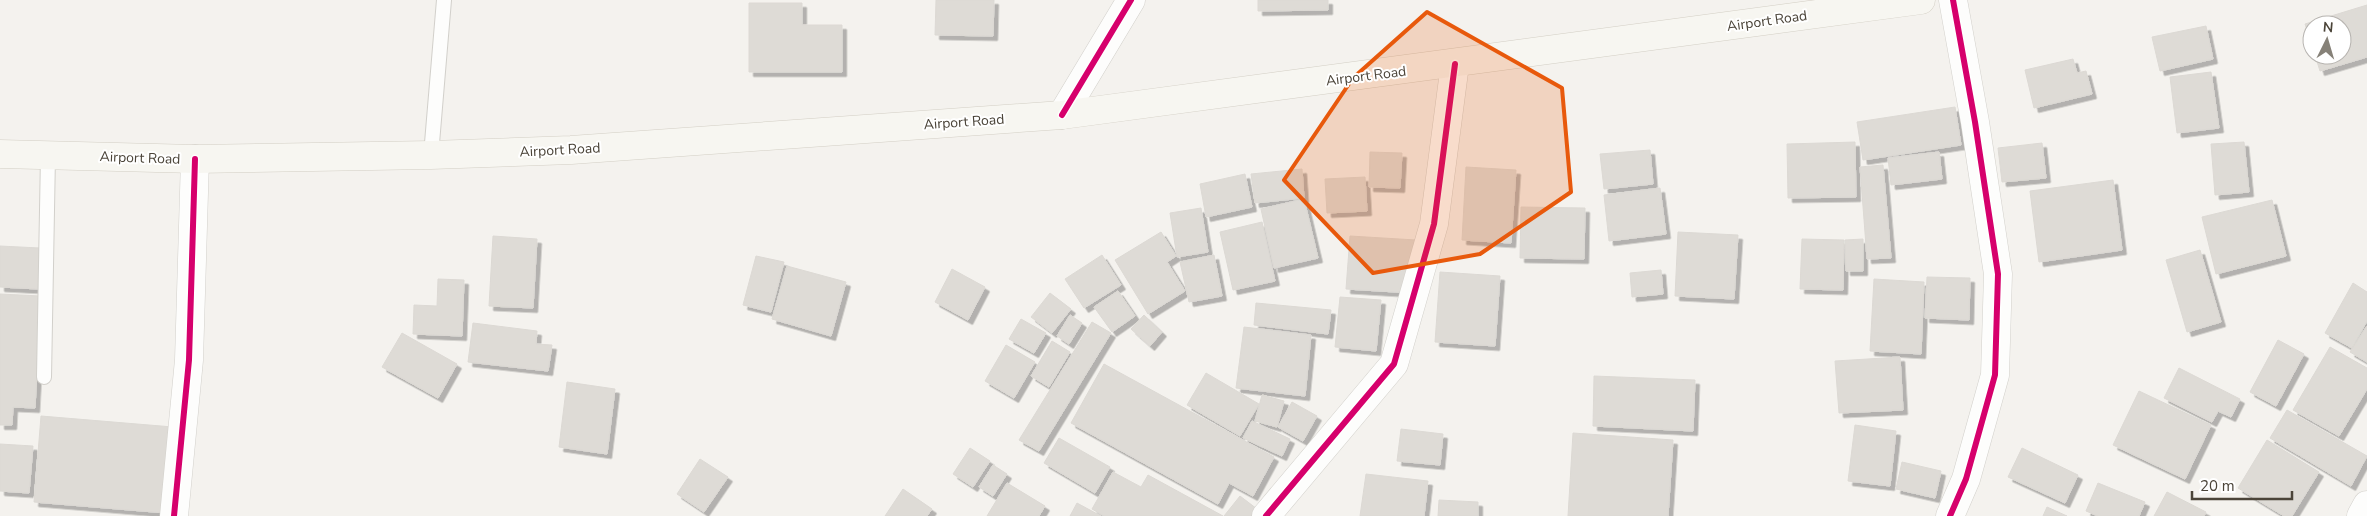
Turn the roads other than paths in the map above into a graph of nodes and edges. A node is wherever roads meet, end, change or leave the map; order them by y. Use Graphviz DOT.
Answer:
graph roads {
  1 [pos="444,0"];
  2 [pos="1130,0"];
  3 [pos="1921,0"];
  4 [pos="1953,0"];
  5 [pos="1455,64"];
  6 [pos="1062,115"];
  7 [pos="0,154"];
  8 [pos="48,155"];
  9 [pos="431,155"];
  10 [pos="195,159"];
  11 [pos="44,377"];
  12 [pos="2367,505"];
  13 [pos="174,516"];
  14 [pos="1266,516"];
  15 [pos="1950,516"];
  16 [pos="2361,516"];
  1 -- 9 [label="lane"];
  2 -- 6 [label="street"];
  3 -- 5 [label="main road, Airport Road"];
  4 -- 15 [label="street"];
  5 -- 6 [label="main road, Airport Road"];
  5 -- 14 [label="street"];
  6 -- 9 [label="main road, Airport Road"];
  7 -- 8 [label="main road, Airport Road"];
  8 -- 10 [label="main road, Airport Road"];
  8 -- 11 [label="lane"];
  9 -- 10 [label="main road, Airport Road"];
  10 -- 13 [label="street"];
  12 -- 16 [label="street"];
}
